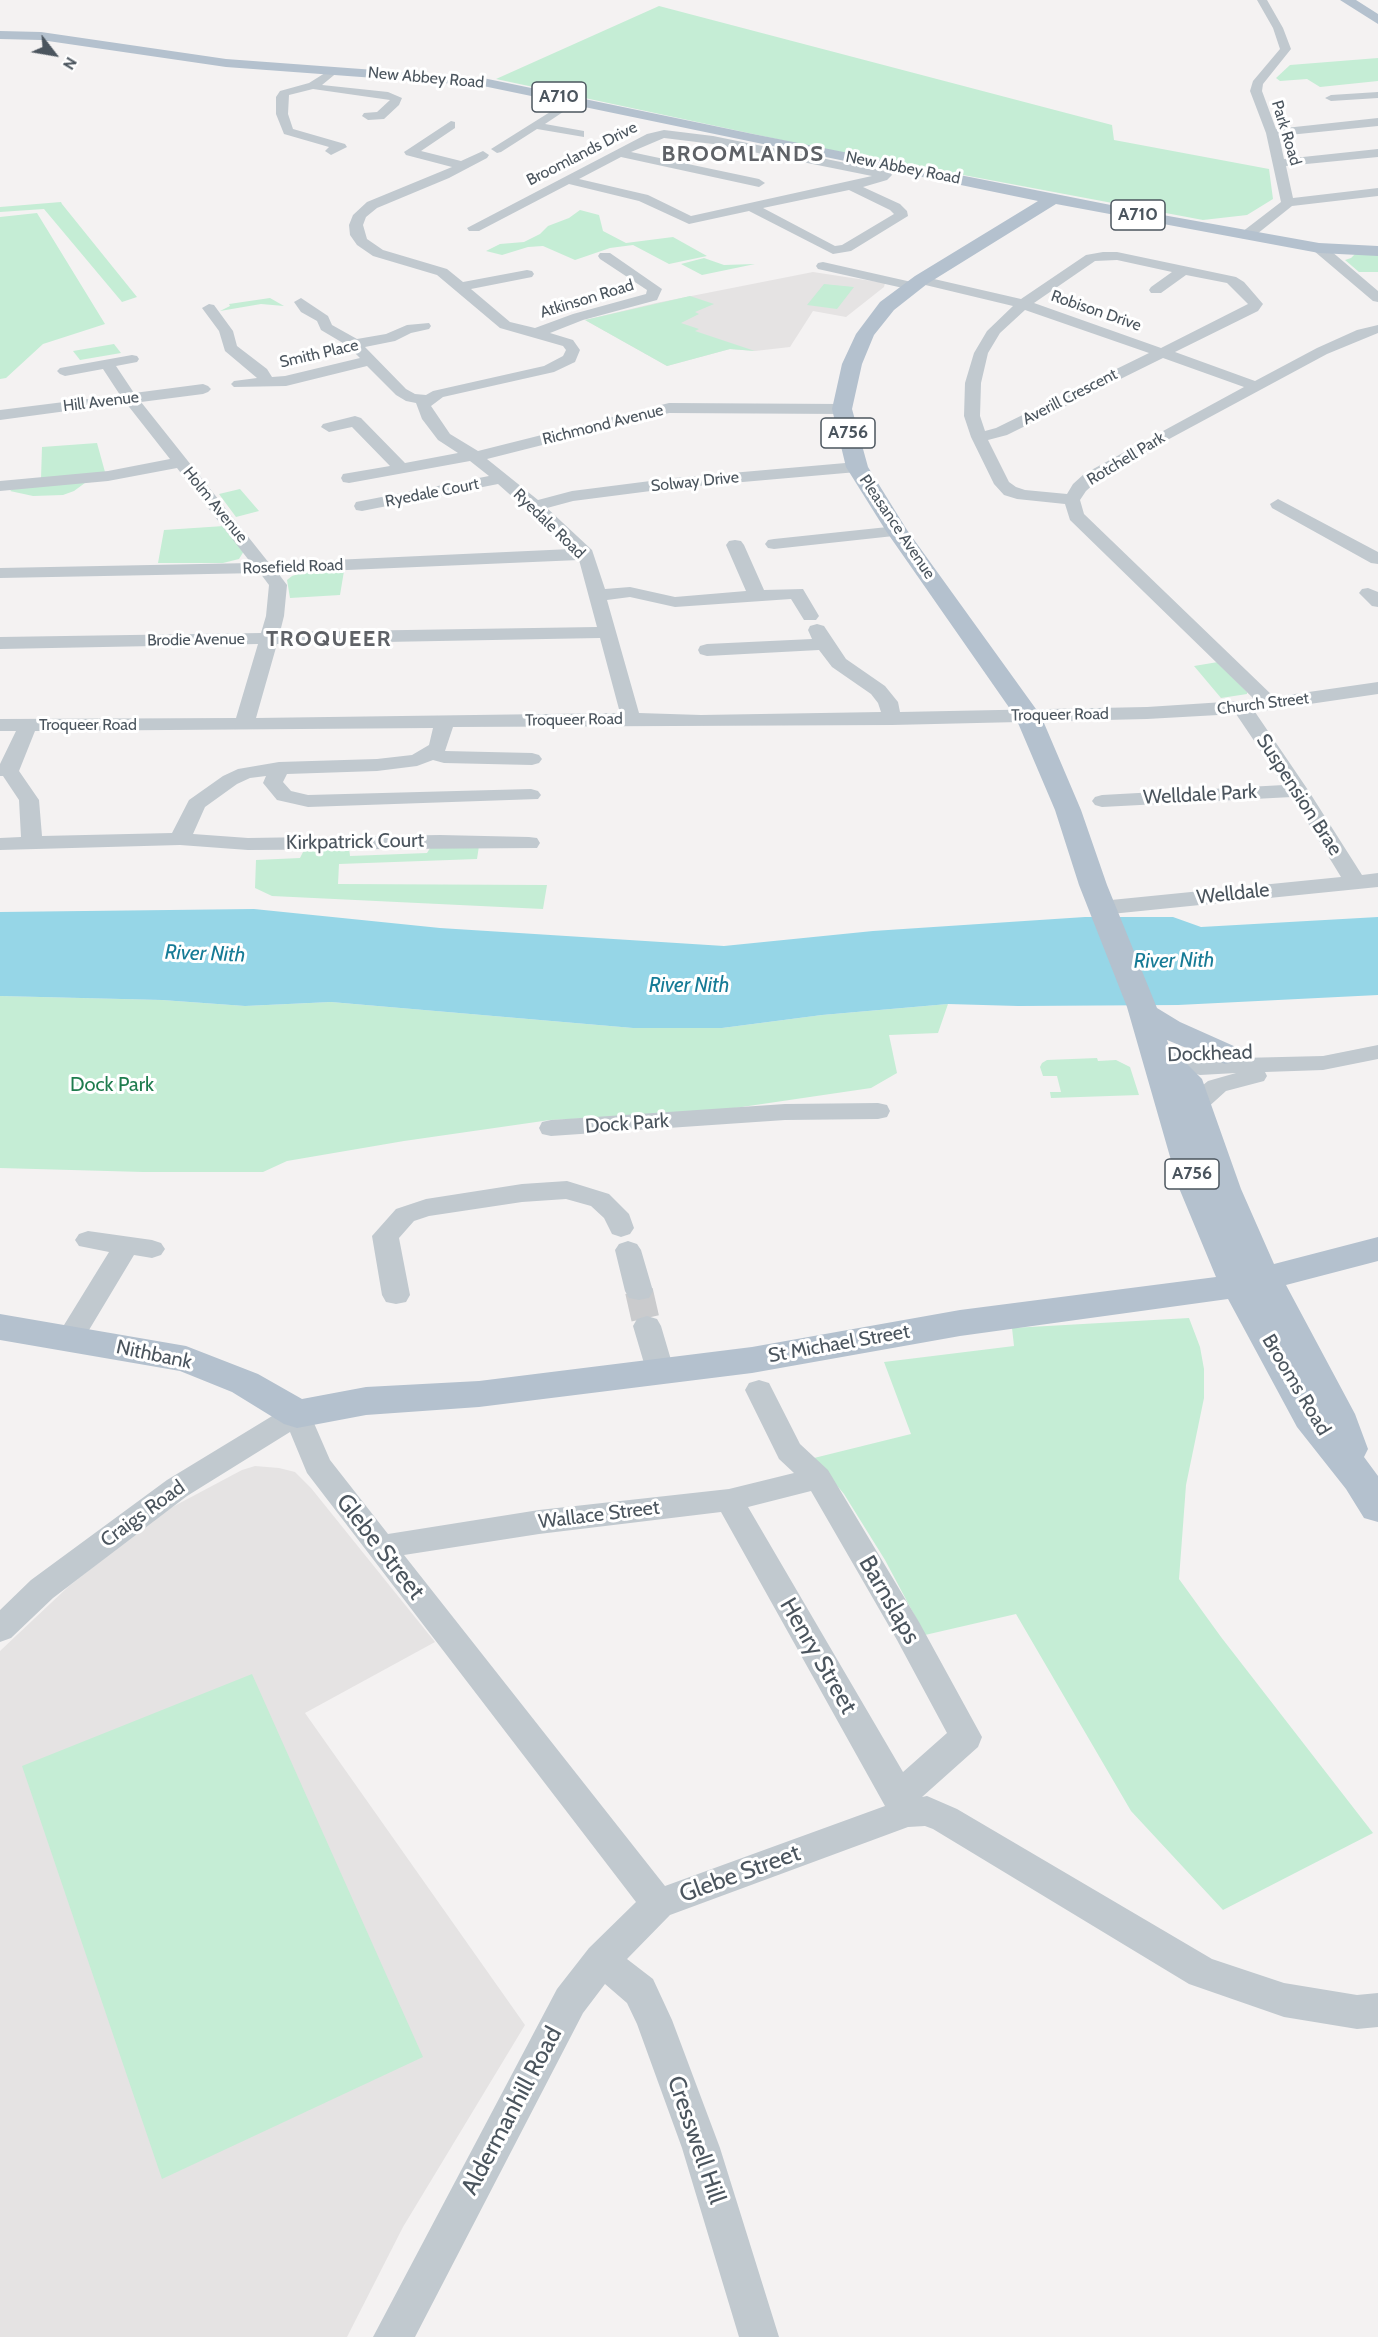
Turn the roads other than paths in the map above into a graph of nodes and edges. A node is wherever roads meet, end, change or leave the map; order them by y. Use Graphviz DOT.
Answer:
graph roads {
  1 [pos="1262,0"];
  2 [pos="1347,0"];
  3 [pos="1378,20"];
  4 [pos="0,35"];
  5 [pos="333,71"];
  6 [pos="314,86"];
  7 [pos="1378,95"];
  8 [pos="1331,98"];
  9 [pos="574,100"];
  10 [pos="368,116"];
  11 [pos="1378,122"];
  12 [pos="451,125"];
  13 [pos="534,125"];
  14 [pos="1272,133"];
  15 [pos="580,134"];
  16 [pos="616,140"];
  17 [pos="637,144"];
  18 [pos="332,150"];
  19 [pos="496,150"];
  20 [pos="619,153"];
  21 [pos="1378,153"];
  22 [pos="483,155"];
  23 [pos="425,156"];
  24 [pos="411,160"];
  25 [pos="1280,163"];
  26 [pos="464,166"];
  27 [pos="893,171"];
  28 [pos="567,180"];
  29 [pos="759,183"];
  30 [pos="851,186"];
  31 [pos="1378,192"];
  32 [pos="1054,198"];
  33 [pos="1288,202"];
  34 [pos="752,207"];
  35 [pos="888,225"];
  36 [pos="474,228"];
  37 [pos="854,229"];
  38 [pos="832,234"];
  39 [pos="1247,235"];
  40 [pos="811,238"];
  41 [pos="1320,248"];
  42 [pos="833,250"];
  43 [pos="1378,251"];
  44 [pos="604,256"];
  45 [pos="1183,270"];
  46 [pos="628,272"];
  47 [pos="606,276"];
  48 [pos="663,276"];
  49 [pos="520,278"];
  50 [pos="641,280"];
  51 [pos="916,283"];
  52 [pos="461,287"];
  53 [pos="1156,290"];
  54 [pos="1378,298"];
  55 [pos="317,300"];
  56 [pos="301,302"];
  57 [pos="286,304"];
  58 [pos="1023,304"];
  59 [pos="226,305"];
  60 [pos="424,326"];
  61 [pos="1378,330"];
  62 [pos="536,333"];
  63 [pos="355,344"];
  64 [pos="1159,352"];
  65 [pos="132,359"];
  66 [pos="371,360"];
  67 [pos="107,364"];
  68 [pos="65,371"];
  69 [pos="267,382"];
  70 [pos="239,384"];
  71 [pos="1256,387"];
  72 [pos="202,389"];
  73 [pos="130,398"];
  74 [pos="428,400"];
  75 [pos="842,409"];
  76 [pos="0,416"];
  77 [pos="328,427"];
  78 [pos="979,437"];
  79 [pos="473,457"];
  80 [pos="180,462"];
  81 [pos="857,467"];
  82 [pos="400,468"];
  83 [pos="108,476"];
  84 [pos="349,478"];
  85 [pos="501,479"];
  86 [pos="0,486"];
  87 [pos="0,495"];
  88 [pos="63,498"];
  89 [pos="1072,500"];
  90 [pos="29,501"];
  91 [pos="1278,504"];
  92 [pos="362,506"];
  93 [pos="535,506"];
  94 [pos="897,531"];
  95 [pos="774,543"];
  96 [pos="735,545"];
  97 [pos="586,554"];
  98 [pos="1378,560"];
  99 [pos="267,568"];
  100 [pos="0,573"];
  101 [pos="598,595"];
  102 [pos="758,597"];
  103 [pos="817,630"];
  104 [pos="608,632"];
  105 [pos="268,638"];
  106 [pos="0,643"];
  107 [pos="707,650"];
  108 [pos="1378,688"];
  109 [pos="1270,704"];
  110 [pos="1242,708"];
  111 [pos="1148,713"];
  112 [pos="1029,716"];
  113 [pos="630,719"];
  114 [pos="892,719"];
  115 [pos="445,720"];
  116 [pos="245,723"];
  117 [pos="0,725"];
  118 [pos="28,725"];
  119 [pos="431,753"];
  120 [pos="532,759"];
  121 [pos="279,768"];
  122 [pos="4,770"];
  123 [pos="1298,790"];
  124 [pos="531,795"];
  125 [pos="1102,801"];
  126 [pos="180,839"];
  127 [pos="529,843"];
  128 [pos="0,844"];
  129 [pos="32,844"];
  130 [pos="1378,880"];
  131 [pos="1355,882"];
  132 [pos="1102,896"];
  133 [pos="1142,1009"];
  134 [pos="1378,1050"];
  135 [pos="1225,1054"];
  136 [pos="1158,1056"];
  137 [pos="1323,1063"];
  138 [pos="1196,1104"];
  139 [pos="878,1111"];
  140 [pos="550,1128"];
  141 [pos="88,1240"];
  142 [pos="1376,1252"];
  143 [pos="1252,1283"];
  144 [pos="639,1291"];
  145 [pos="396,1295"];
  146 [pos="647,1326"];
  147 [pos="0,1327"];
  148 [pos="70,1338"];
  149 [pos="660,1370"];
  150 [pos="759,1390"];
  151 [pos="297,1414"];
  152 [pos="818,1478"];
  153 [pos="1369,1493"];
  154 [pos="729,1500"];
  155 [pos="379,1547"];
  156 [pos="0,1629"];
  157 [pos="903,1805"];
  158 [pos="658,1904"];
  159 [pos="602,1960"];
  160 [pos="1378,2010"];
  161 [pos="393,2337"];
  162 [pos="759,2337"];
  1 -- 14 [label="street, Park Road"];
  2 -- 3 [label="main road"];
  4 -- 5 [label="main road, New Abbey Road / A710"];
  5 -- 6 [label="street"];
  5 -- 9 [label="main road, New Abbey Road / A710"];
  6 -- 10 [label="street"];
  6 -- 18 [label="street"];
  7 -- 8 [label="street"];
  9 -- 13 [label="street"];
  9 -- 27 [label="main road, New Abbey Road / A710"];
  11 -- 14 [label="street"];
  12 -- 23 [label="street"];
  13 -- 15 [label="street"];
  13 -- 19 [label="street"];
  14 -- 25 [label="street, Park Road"];
  16 -- 17 [label="street"];
  17 -- 20 [label="street, Broomlands Drive"];
  17 -- 27 [label="street, Broomlands Drive"];
  20 -- 28 [label="street, Broomlands Drive"];
  20 -- 29 [label="street"];
  21 -- 25 [label="street"];
  22 -- 26 [label="street"];
  23 -- 24 [label="street"];
  23 -- 26 [label="street"];
  25 -- 33 [label="street, Park Road"];
  26 -- 52 [label="street"];
  27 -- 30 [label="street"];
  27 -- 32 [label="main road, New Abbey Road / A710"];
  28 -- 34 [label="street"];
  28 -- 36 [label="street, Broomlands Drive"];
  30 -- 34 [label="street"];
  30 -- 35 [label="street"];
  31 -- 33 [label="street"];
  32 -- 39 [label="main road, New Abbey Road / A710"];
  32 -- 51 [label="main road, Pleasance Avenue / A756"];
  33 -- 39 [label="street"];
  34 -- 40 [label="street"];
  35 -- 37 [label="street"];
  35 -- 42 [label="street"];
  38 -- 40 [label="street"];
  39 -- 41 [label="main road, New Abbey Road / A710"];
  40 -- 42 [label="street"];
  41 -- 43 [label="main road, New Abbey Road / A710"];
  41 -- 54 [label="street"];
  42 -- 51 [label="street"];
  44 -- 46 [label="street, Atkinson Road"];
  45 -- 53 [label="street"];
  45 -- 58 [label="street"];
  45 -- 64 [label="street, Averill Crescent"];
  46 -- 47 [label="street"];
  46 -- 50 [label="street, Atkinson Road"];
  48 -- 50 [label="street"];
  49 -- 52 [label="street"];
  50 -- 62 [label="street, Atkinson Road"];
  51 -- 58 [label="street, Robison Drive"];
  51 -- 75 [label="main road, Pleasance Avenue / A756"];
  52 -- 62 [label="street"];
  55 -- 56 [label="street"];
  56 -- 57 [label="street"];
  56 -- 63 [label="street"];
  58 -- 64 [label="street, Robison Drive"];
  58 -- 78 [label="street"];
  59 -- 69 [label="street"];
  60 -- 63 [label="street"];
  61 -- 71 [label="street, Rotchell Park"];
  62 -- 74 [label="street"];
  63 -- 66 [label="street"];
  64 -- 71 [label="street, Robison Drive"];
  64 -- 78 [label="street, Averill Crescent"];
  65 -- 67 [label="street"];
  66 -- 69 [label="street, Smith Place"];
  66 -- 74 [label="street"];
  67 -- 68 [label="street"];
  67 -- 73 [label="street, Holm Avenue"];
  69 -- 70 [label="street, Smith Place"];
  71 -- 89 [label="street, Rotchell Park"];
  72 -- 73 [label="street, Hill Avenue"];
  73 -- 76 [label="street, Hill Avenue"];
  73 -- 80 [label="street, Holm Avenue"];
  74 -- 79 [label="street, Ryedale Road"];
  75 -- 79 [label="street, Richmond Avenue"];
  75 -- 81 [label="main road, Pleasance Avenue / A756"];
  77 -- 82 [label="street"];
  78 -- 89 [label="street"];
  79 -- 82 [label="street, Richmond Avenue"];
  79 -- 85 [label="street, Ryedale Road"];
  80 -- 83 [label="street"];
  80 -- 99 [label="street, Holm Avenue"];
  81 -- 93 [label="street, Solway Drive"];
  81 -- 94 [label="main road, Pleasance Avenue / A756"];
  82 -- 84 [label="street, Richmond Avenue"];
  83 -- 86 [label="street"];
  83 -- 88 [label="street"];
  85 -- 92 [label="street, Ryedale Court"];
  85 -- 93 [label="street, Ryedale Road"];
  87 -- 90 [label="street"];
  89 -- 109 [label="street, Rotchell Park"];
  91 -- 98 [label="street"];
  93 -- 97 [label="street, Ryedale Road"];
  94 -- 95 [label="street"];
  94 -- 112 [label="main road, Pleasance Avenue / A756"];
  96 -- 102 [label="street"];
  97 -- 99 [label="street, Rosefield Road"];
  97 -- 101 [label="street, Ryedale Road"];
  99 -- 100 [label="street, Rosefield Road"];
  99 -- 105 [label="street, Holm Avenue"];
  101 -- 102 [label="street"];
  101 -- 104 [label="street, Ryedale Road"];
  102 -- 103 [label="street"];
  103 -- 107 [label="street"];
  103 -- 114 [label="street"];
  104 -- 105 [label="street, Brodie Avenue"];
  104 -- 113 [label="street, Ryedale Road"];
  105 -- 106 [label="street, Brodie Avenue"];
  105 -- 116 [label="street, Holm Avenue"];
  108 -- 109 [label="street, Church Street"];
  109 -- 110 [label="street, Church Street"];
  110 -- 111 [label="street, Church Street"];
  110 -- 123 [label="street, Suspension Brae"];
  111 -- 112 [label="street, Troqueer Road"];
  112 -- 114 [label="street, Troqueer Road"];
  112 -- 132 [label="main road, A756"];
  113 -- 114 [label="street, Troqueer Road"];
  113 -- 115 [label="street, Troqueer Road"];
  115 -- 116 [label="street, Troqueer Road"];
  115 -- 119 [label="street"];
  116 -- 118 [label="street, Troqueer Road"];
  117 -- 118 [label="street, Troqueer Road"];
  118 -- 122 [label="street"];
  119 -- 120 [label="street"];
  119 -- 121 [label="street"];
  121 -- 124 [label="street"];
  121 -- 126 [label="street"];
  122 -- 129 [label="street"];
  123 -- 125 [label="street, Welldale Park"];
  123 -- 131 [label="street, Suspension Brae"];
  126 -- 127 [label="street, Kirkpatrick Court"];
  126 -- 129 [label="street, Kirkpatrick Court"];
  128 -- 129 [label="street, Kirkpatrick Court"];
  130 -- 131 [label="street, Welldale"];
  131 -- 132 [label="street, Welldale"];
  132 -- 133 [label="main road, A756"];
  133 -- 135 [label="main road"];
  133 -- 136 [label="main road, A756"];
  134 -- 135 [label="street, Dockhead"];
  134 -- 137 [label="street, Dockhead"];
  135 -- 136 [label="street, Dockhead"];
  136 -- 137 [label="street, Dockhead"];
  136 -- 138 [label="main road, A756"];
  136 -- 143 [label="main road, A756"];
  137 -- 138 [label="street"];
  138 -- 143 [label="main road, A756"];
  139 -- 140 [label="street, Dock Park"];
  141 -- 148 [label="street"];
  142 -- 143 [label="main road, St Michael Street"];
  143 -- 149 [label="main road, St Michael Street"];
  143 -- 153 [label="main road, Brooms Road / A756"];
  144 -- 145 [label="street"];
  146 -- 149 [label="street"];
  147 -- 148 [label="main road, Nithbank"];
  148 -- 151 [label="main road, Nithbank"];
  149 -- 151 [label="main road, St Michael Street"];
  150 -- 152 [label="street, Barnslaps"];
  151 -- 155 [label="street, Glebe Street"];
  151 -- 156 [label="street, Craigs Road"];
  152 -- 154 [label="street, Wallace Street"];
  152 -- 157 [label="street, Barnslaps"];
  154 -- 155 [label="street, Wallace Street"];
  154 -- 157 [label="street, Henry Street"];
  155 -- 158 [label="street, Glebe Street"];
  157 -- 158 [label="street, Glebe Street"];
  157 -- 160 [label="street, Glebe Street"];
  158 -- 159 [label="street, Aldermanhill Road"];
  159 -- 161 [label="street, Aldermanhill Road"];
  159 -- 162 [label="street, Cresswell Hill"];
}
